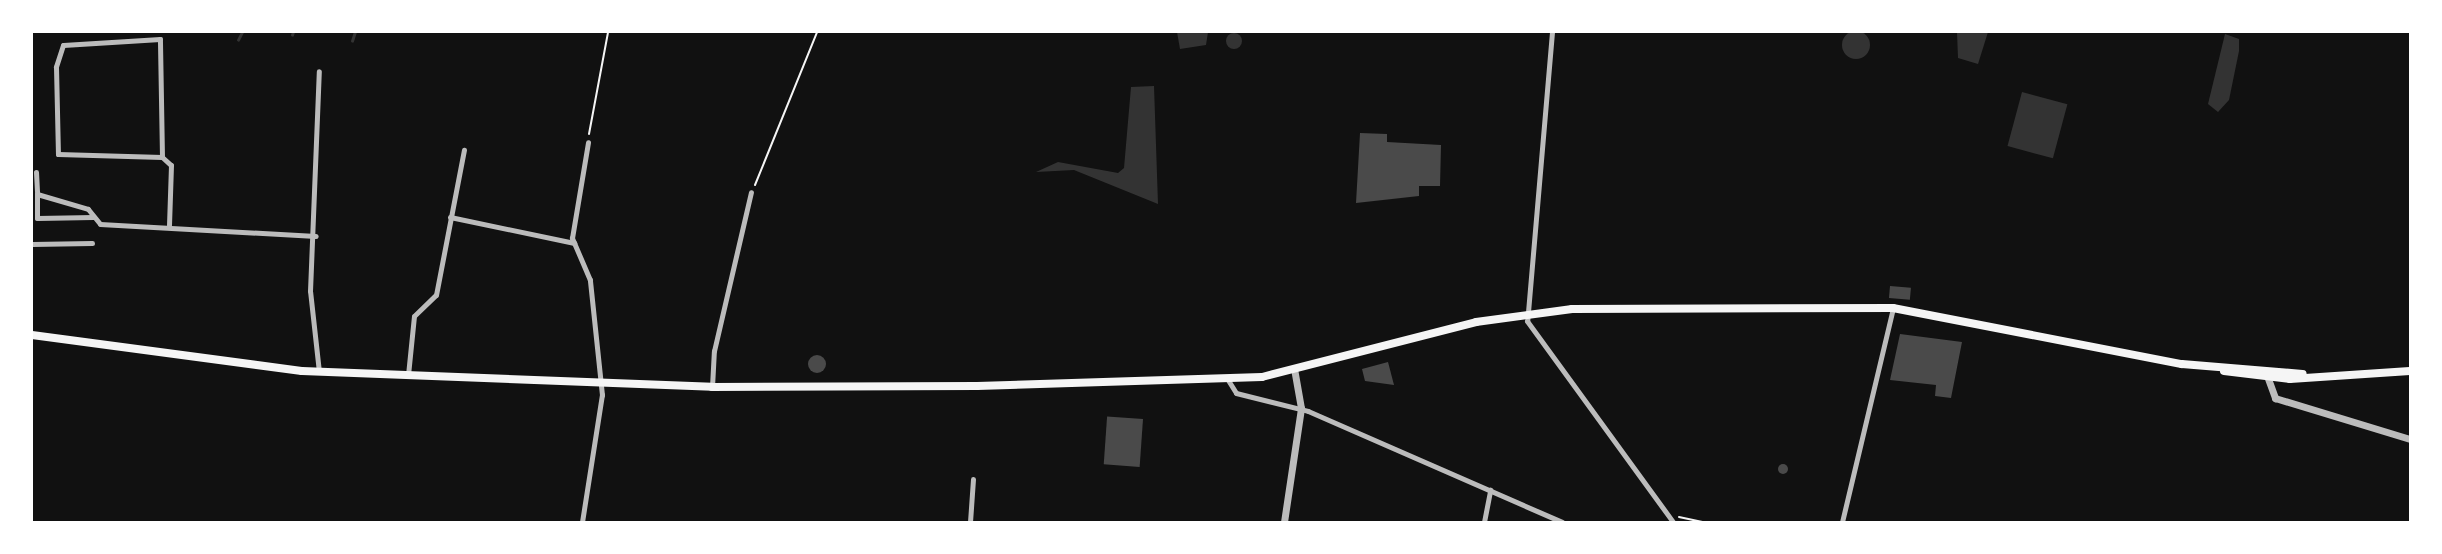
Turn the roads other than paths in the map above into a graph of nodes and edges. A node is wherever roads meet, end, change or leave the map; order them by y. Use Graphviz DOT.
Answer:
graph roads {
  1 [pos="1552,32"];
  2 [pos="319,71"];
  3 [pos="587,142"];
  4 [pos="464,150"];
  5 [pos="162,157"];
  6 [pos="36,172"];
  7 [pos="751,192"];
  8 [pos="37,194"];
  9 [pos="93,217"];
  10 [pos="450,217"];
  11 [pos="169,225"];
  12 [pos="316,236"];
  13 [pos="92,243"];
  14 [pos="573,243"];
  15 [pos="32,244"];
  16 [pos="1893,308"];
  17 [pos="1526,314"];
  18 [pos="32,335"];
  19 [pos="1294,370"];
  20 [pos="2410,371"];
  21 [pos="319,372"];
  22 [pos="2266,374"];
  23 [pos="408,375"];
  24 [pos="1228,380"];
  25 [pos="601,383"];
  26 [pos="712,387"];
  27 [pos="1301,408"];
  28 [pos="2410,439"];
  29 [pos="972,479"];
  30 [pos="1490,489"];
  31 [pos="582,523"];
  32 [pos="970,523"];
  33 [pos="1284,523"];
  34 [pos="1485,523"];
  35 [pos="1562,523"];
  36 [pos="1673,523"];
  37 [pos="1842,523"];
  1 -- 17 [label="street"];
  2 -- 12 [label="street"];
  3 -- 14 [label="street"];
  4 -- 10 [label="street"];
  5 -- 5 [label="street"];
  5 -- 11 [label="street"];
  6 -- 8 [label="street"];
  7 -- 26 [label="street"];
  8 -- 9 [label="street"];
  8 -- 9 [label="street"];
  9 -- 11 [label="street"];
  10 -- 14 [label="street"];
  10 -- 23 [label="street"];
  11 -- 12 [label="street"];
  12 -- 21 [label="street"];
  13 -- 15 [label="street"];
  14 -- 25 [label="street"];
  16 -- 17 [label="main road"];
  16 -- 22 [label="main road"];
  16 -- 37 [label="street"];
  17 -- 19 [label="main road"];
  17 -- 36 [label="street"];
  18 -- 21 [label="main road"];
  19 -- 24 [label="main road"];
  19 -- 27 [label="street"];
  20 -- 22 [label="main road"];
  21 -- 23 [label="main road"];
  22 -- 28 [label="street"];
  23 -- 25 [label="main road"];
  24 -- 26 [label="main road"];
  24 -- 27 [label="street"];
  25 -- 26 [label="main road"];
  25 -- 31 [label="street"];
  27 -- 30 [label="street"];
  27 -- 33 [label="street"];
  29 -- 32 [label="street"];
  30 -- 34 [label="street"];
  30 -- 35 [label="street"];
}
